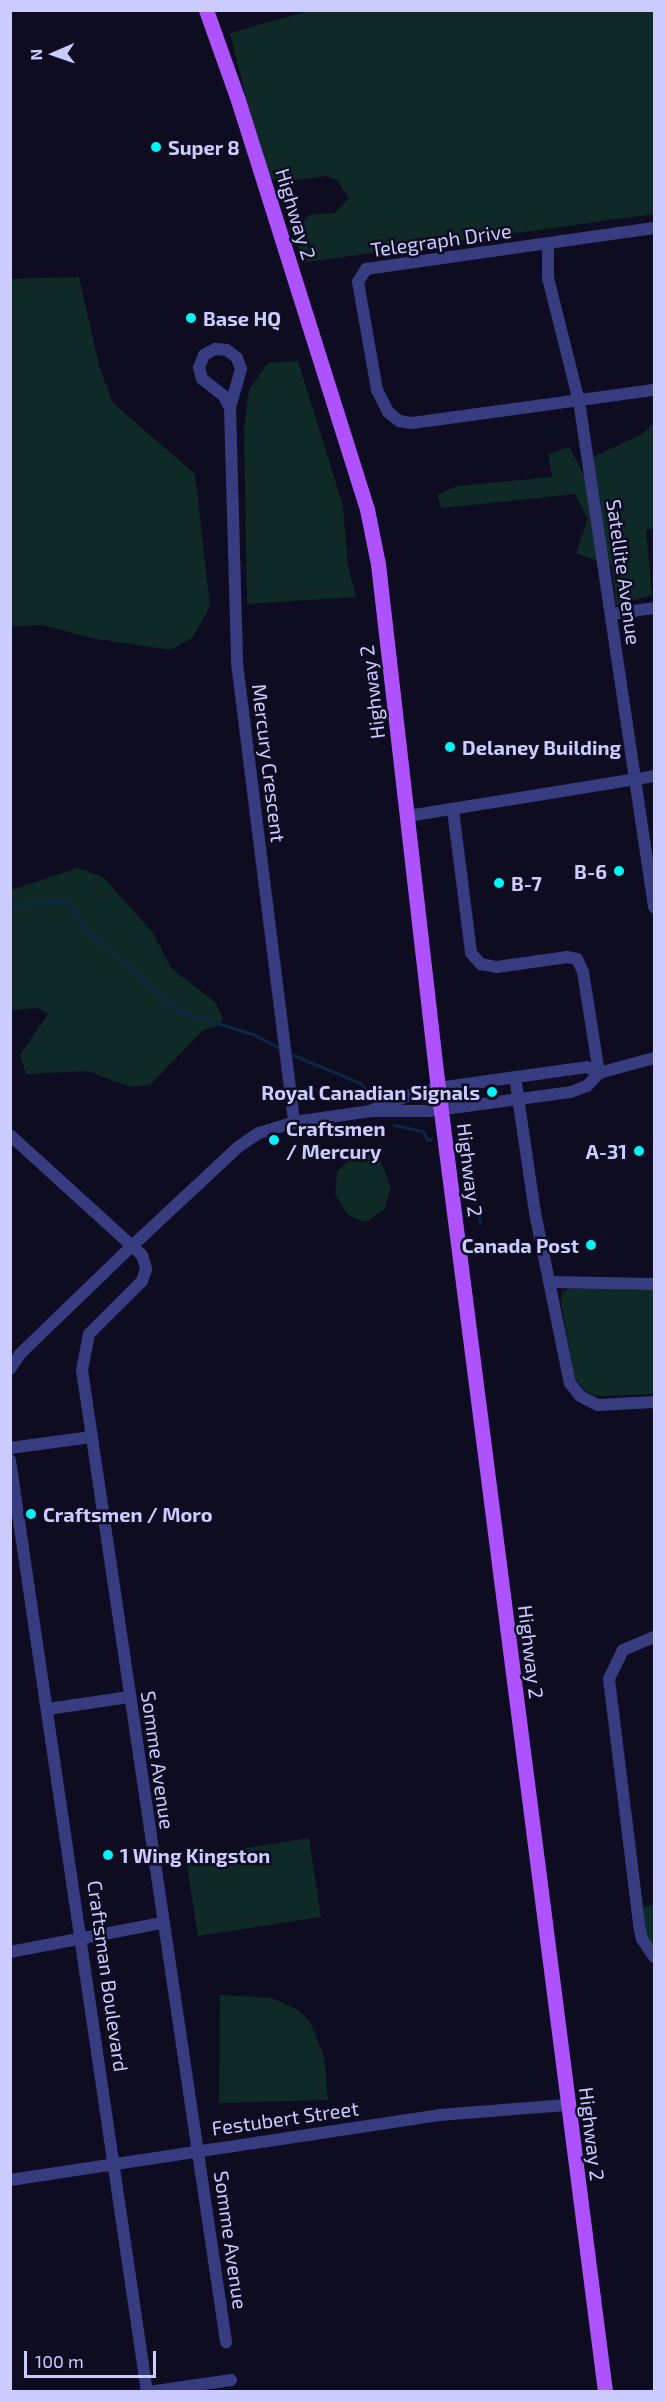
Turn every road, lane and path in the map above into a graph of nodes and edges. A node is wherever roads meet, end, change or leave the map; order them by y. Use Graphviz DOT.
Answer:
graph roads {
  1 [pos="206,10"];
  2 [pos="654,228"];
  3 [pos="548,244"];
  4 [pos="654,390"];
  5 [pos="579,401"];
  6 [pos="230,408"];
  7 [pos="654,608"];
  8 [pos="611,614"];
  9 [pos="654,776"];
  10 [pos="635,779"];
  11 [pos="453,810"];
  12 [pos="408,816"];
  13 [pos="654,906"];
  14 [pos="654,1058"];
  15 [pos="599,1072"];
  16 [pos="515,1077"];
  17 [pos="438,1088"];
  18 [pos="518,1099"];
  19 [pos="441,1109"];
  20 [pos="371,1111"];
  21 [pos="294,1122"];
  22 [pos="10,1135"];
  23 [pos="132,1246"];
  24 [pos="551,1282"];
  25 [pos="654,1284"];
  26 [pos="10,1369"];
  27 [pos="654,1402"];
  28 [pos="91,1437"];
  29 [pos="10,1448"];
  30 [pos="10,1460"];
  31 [pos="654,1637"];
  32 [pos="129,1697"];
  33 [pos="48,1709"];
  34 [pos="162,1923"];
  35 [pos="83,1938"];
  36 [pos="10,1952"];
  37 [pos="654,1957"];
  38 [pos="567,2105"];
  39 [pos="198,2150"];
  40 [pos="115,2164"];
  41 [pos="10,2180"];
  42 [pos="226,2342"];
  43 [pos="231,2380"];
  44 [pos="148,2391"];
  45 [pos="605,2391"];
  1 -- 12 [label="main road, Highway 2"];
  2 -- 3 [label="street, Telegraph Drive"];
  3 -- 5 [label="street, Satellite Avenue"];
  3 -- 5 [label="street, Telegraph Drive"];
  4 -- 5 [label="street, Telegraph Drive"];
  5 -- 8 [label="street, Satellite Avenue"];
  6 -- 6 [label="street, Mercury Crescent"];
  6 -- 21 [label="street, Mercury Crescent"];
  7 -- 8 [label="street"];
  8 -- 10 [label="street, Satellite Avenue"];
  9 -- 10 [label="street"];
  10 -- 11 [label="street"];
  10 -- 13 [label="street, Satellite Avenue"];
  11 -- 12 [label="street"];
  11 -- 15 [label="street"];
  12 -- 17 [label="main road, Highway 2"];
  14 -- 15 [label="street"];
  15 -- 16 [label="street"];
  15 -- 18 [label="street"];
  16 -- 17 [label="street"];
  16 -- 18 [label="street"];
  17 -- 19 [label="main road, Highway 2"];
  17 -- 20 [label="street"];
  18 -- 19 [label="street"];
  18 -- 24 [label="street"];
  19 -- 20 [label="street"];
  19 -- 38 [label="main road, Highway 2"];
  20 -- 21 [label="street"];
  21 -- 23 [label="street"];
  22 -- 23 [label="street"];
  23 -- 26 [label="street"];
  23 -- 28 [label="street, Somme Avenue"];
  24 -- 25 [label="street"];
  24 -- 27 [label="street"];
  28 -- 29 [label="street"];
  28 -- 32 [label="street, Somme Avenue"];
  30 -- 33 [label="street, Craftsman Boulevard"];
  31 -- 37 [label="street"];
  32 -- 33 [label="street"];
  32 -- 34 [label="street, Somme Avenue"];
  33 -- 35 [label="street, Craftsman Boulevard"];
  34 -- 35 [label="street"];
  34 -- 39 [label="street, Somme Avenue"];
  35 -- 36 [label="street"];
  35 -- 40 [label="street, Craftsman Boulevard"];
  38 -- 39 [label="street, Festubert Street"];
  38 -- 45 [label="main road, Highway 2"];
  39 -- 40 [label="street, Festubert Street"];
  39 -- 42 [label="street, Somme Avenue"];
  40 -- 41 [label="street, Festubert Street"];
  40 -- 44 [label="street, Craftsman Boulevard"];
  43 -- 44 [label="street"];
}
